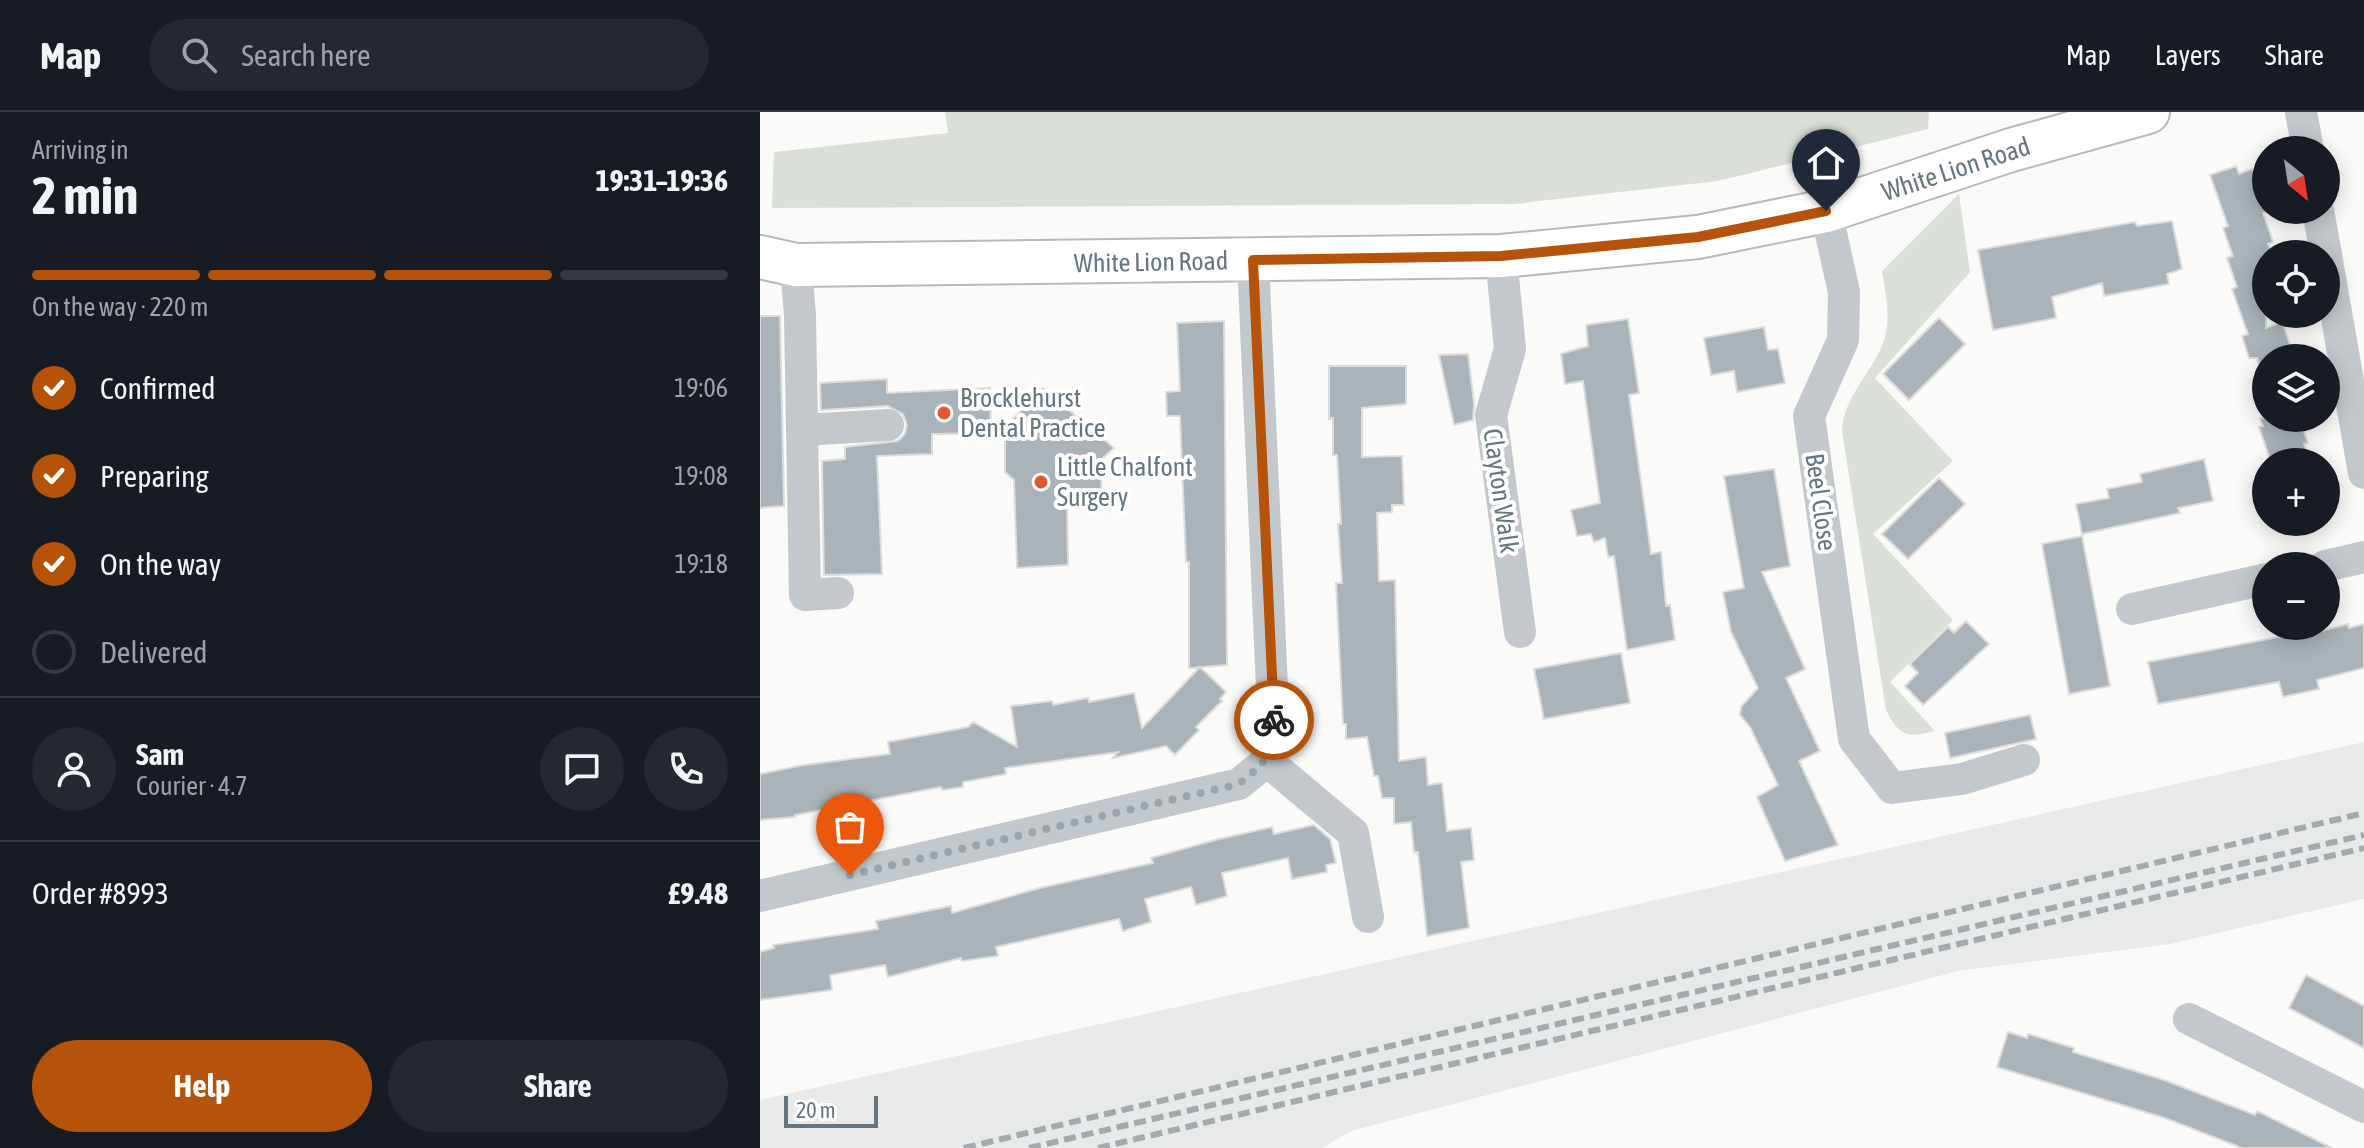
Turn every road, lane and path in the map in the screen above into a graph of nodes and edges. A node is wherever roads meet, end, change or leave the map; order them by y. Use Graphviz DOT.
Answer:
graph roads {
  1 [pos="2148,112"];
  2 [pos="2301,112"];
  3 [pos="2305,136"];
  4 [pos="1826,211"];
  5 [pos="1501,256"];
  6 [pos="1253,260"];
  7 [pos="778,261"];
  8 [pos="2339,328"];
  9 [pos="888,425"];
  10 [pos="802,430"];
  11 [pos="2364,473"];
  12 [pos="2364,557"];
  13 [pos="2340,563"];
  14 [pos="2252,582"];
  15 [pos="838,593"];
  16 [pos="2132,609"];
  17 [pos="1520,632"];
  18 [pos="2024,760"];
  19 [pos="1267,761"];
  20 [pos="760,896"];
  21 [pos="1368,917"];
  22 [pos="2189,1019"];
  23 [pos="2364,1107"];
  1 -- 4 [label="main road, White Lion Road"];
  2 -- 3 [label="street"];
  4 -- 5 [label="main road, White Lion Road"];
  4 -- 18 [label="street, Beel Close"];
  5 -- 6 [label="main road, White Lion Road"];
  5 -- 17 [label="street, Clayton Walk"];
  6 -- 7 [label="main road, White Lion Road"];
  6 -- 19 [label="street"];
  7 -- 10 [label="street"];
  8 -- 11 [label="street"];
  9 -- 10 [label="street"];
  10 -- 15 [label="street"];
  12 -- 13 [label="street"];
  14 -- 16 [label="street"];
  19 -- 20 [label="street"];
  19 -- 21 [label="street"];
  22 -- 23 [label="street"];
}
